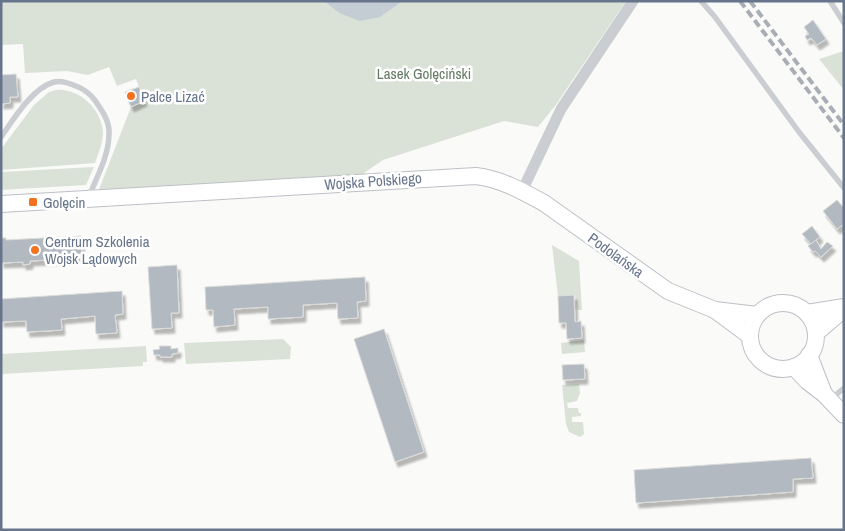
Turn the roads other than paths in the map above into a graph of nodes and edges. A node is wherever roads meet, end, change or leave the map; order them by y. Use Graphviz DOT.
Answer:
graph roads {
  1 [pos="633,1"];
  2 [pos="701,1"];
  3 [pos="830,1"];
  4 [pos="844,23"];
  5 [pos="1,137"];
  6 [pos="844,188"];
  7 [pos="522,191"];
  8 [pos="88,199"];
  9 [pos="1,204"];
  10 [pos="844,308"];
  11 [pos="715,310"];
  12 [pos="807,313"];
  13 [pos="757,315"];
  14 [pos="816,333"];
  15 [pos="750,336"];
  16 [pos="809,356"];
  17 [pos="794,367"];
  18 [pos="844,388"];
  19 [pos="826,397"];
  20 [pos="844,415"];
  1 -- 7 [label="street"];
  2 -- 6 [label="lane"];
  3 -- 4 [label="lane"];
  5 -- 8 [label="lane"];
  7 -- 8 [label="street, Wojska Polskiego"];
  7 -- 11 [label="street, Podolańska"];
  8 -- 9 [label="street, Wojska Polskiego"];
  10 -- 12 [label="street"];
  10 -- 14 [label="street"];
  11 -- 13 [label="street, Podolańska"];
  11 -- 15 [label="street, Podolańska"];
  12 -- 13 [label="street"];
  12 -- 14 [label="street"];
  13 -- 15 [label="street"];
  14 -- 16 [label="street"];
  15 -- 17 [label="street"];
  16 -- 17 [label="street"];
  16 -- 19 [label="street"];
  17 -- 19 [label="street"];
  18 -- 19 [label="lane"];
  19 -- 20 [label="street"];
}
